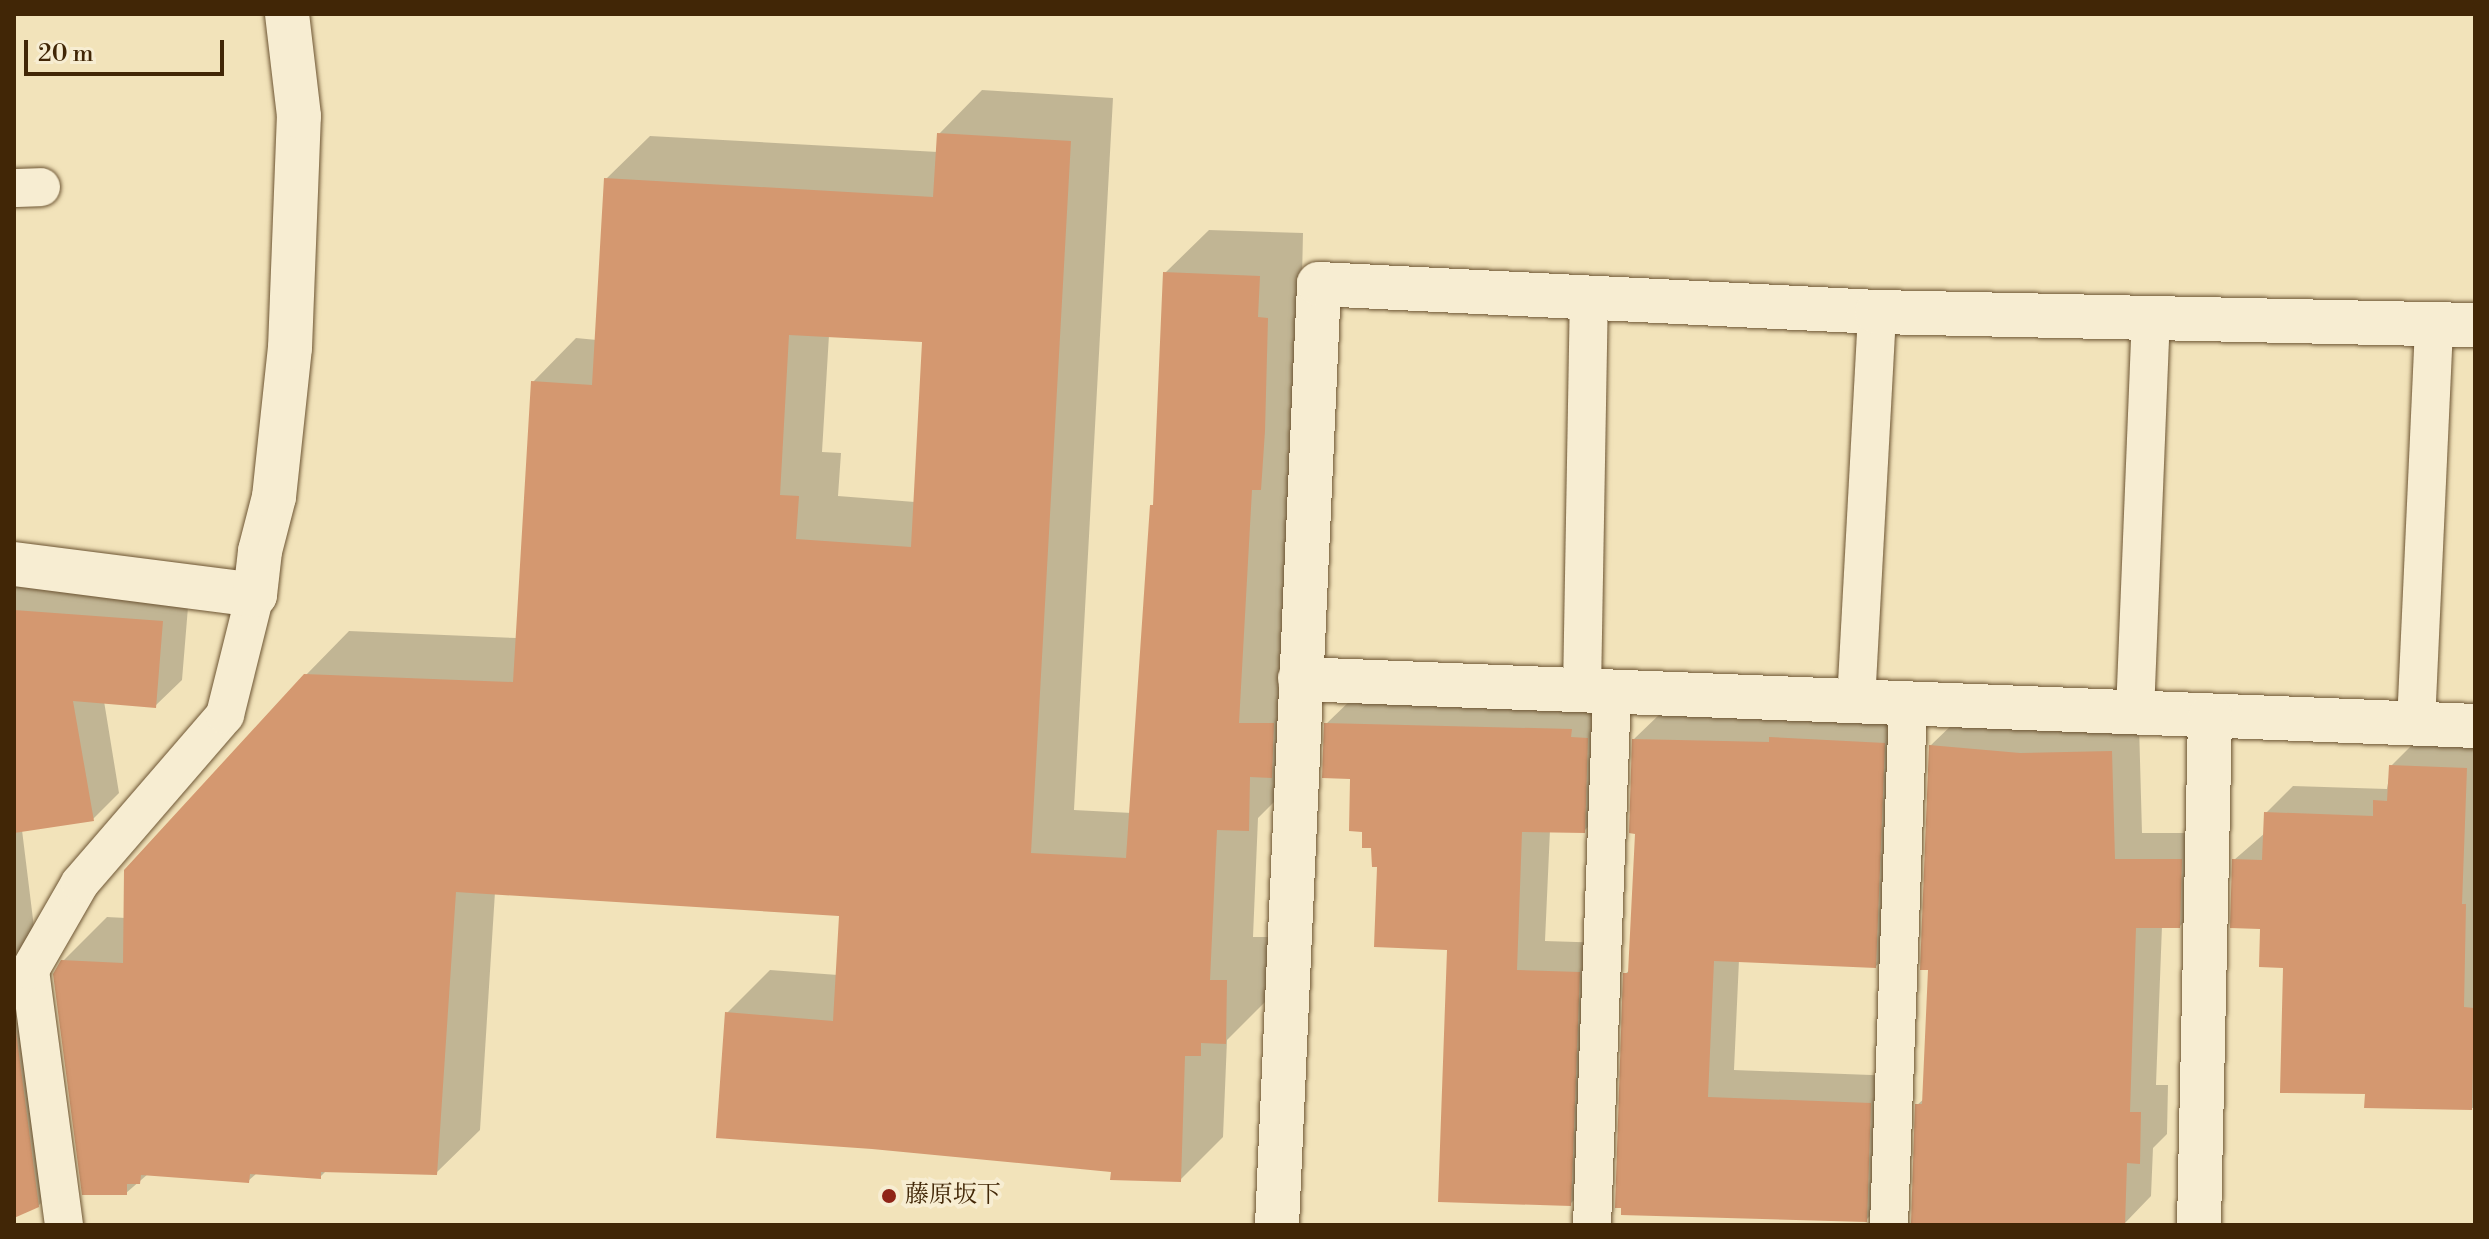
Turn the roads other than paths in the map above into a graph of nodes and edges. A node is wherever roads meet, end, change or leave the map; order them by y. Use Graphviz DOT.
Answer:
graph roads {
  1 [pos="287,14"];
  2 [pos="1589,298"];
  3 [pos="1877,312"];
  4 [pos="2151,318"];
  5 [pos="2455,325"];
  6 [pos="14,564"];
  7 [pos="255,595"];
  8 [pos="1300,679"];
  9 [pos="1597,692"];
  10 [pos="1856,702"];
  11 [pos="1908,705"];
  12 [pos="2135,713"];
  13 [pos="2210,717"];
  14 [pos="2416,724"];
  15 [pos="2475,726"];
  16 [pos="64,1225"];
  17 [pos="1277,1225"];
  18 [pos="1592,1225"];
  19 [pos="1889,1225"];
  20 [pos="2199,1225"];
  1 -- 7 [label="street"];
  2 -- 3 [label="street"];
  2 -- 8 [label="street"];
  2 -- 9 [label="lane"];
  3 -- 4 [label="street"];
  3 -- 10 [label="lane"];
  4 -- 5 [label="street"];
  4 -- 12 [label="lane"];
  5 -- 14 [label="lane"];
  6 -- 7 [label="street"];
  7 -- 16 [label="lane"];
  8 -- 9 [label="street"];
  8 -- 17 [label="street"];
  9 -- 10 [label="street"];
  9 -- 18 [label="lane"];
  10 -- 11 [label="street"];
  11 -- 12 [label="street"];
  11 -- 19 [label="lane"];
  12 -- 13 [label="street"];
  13 -- 14 [label="street"];
  13 -- 20 [label="street"];
  14 -- 15 [label="street"];
}
